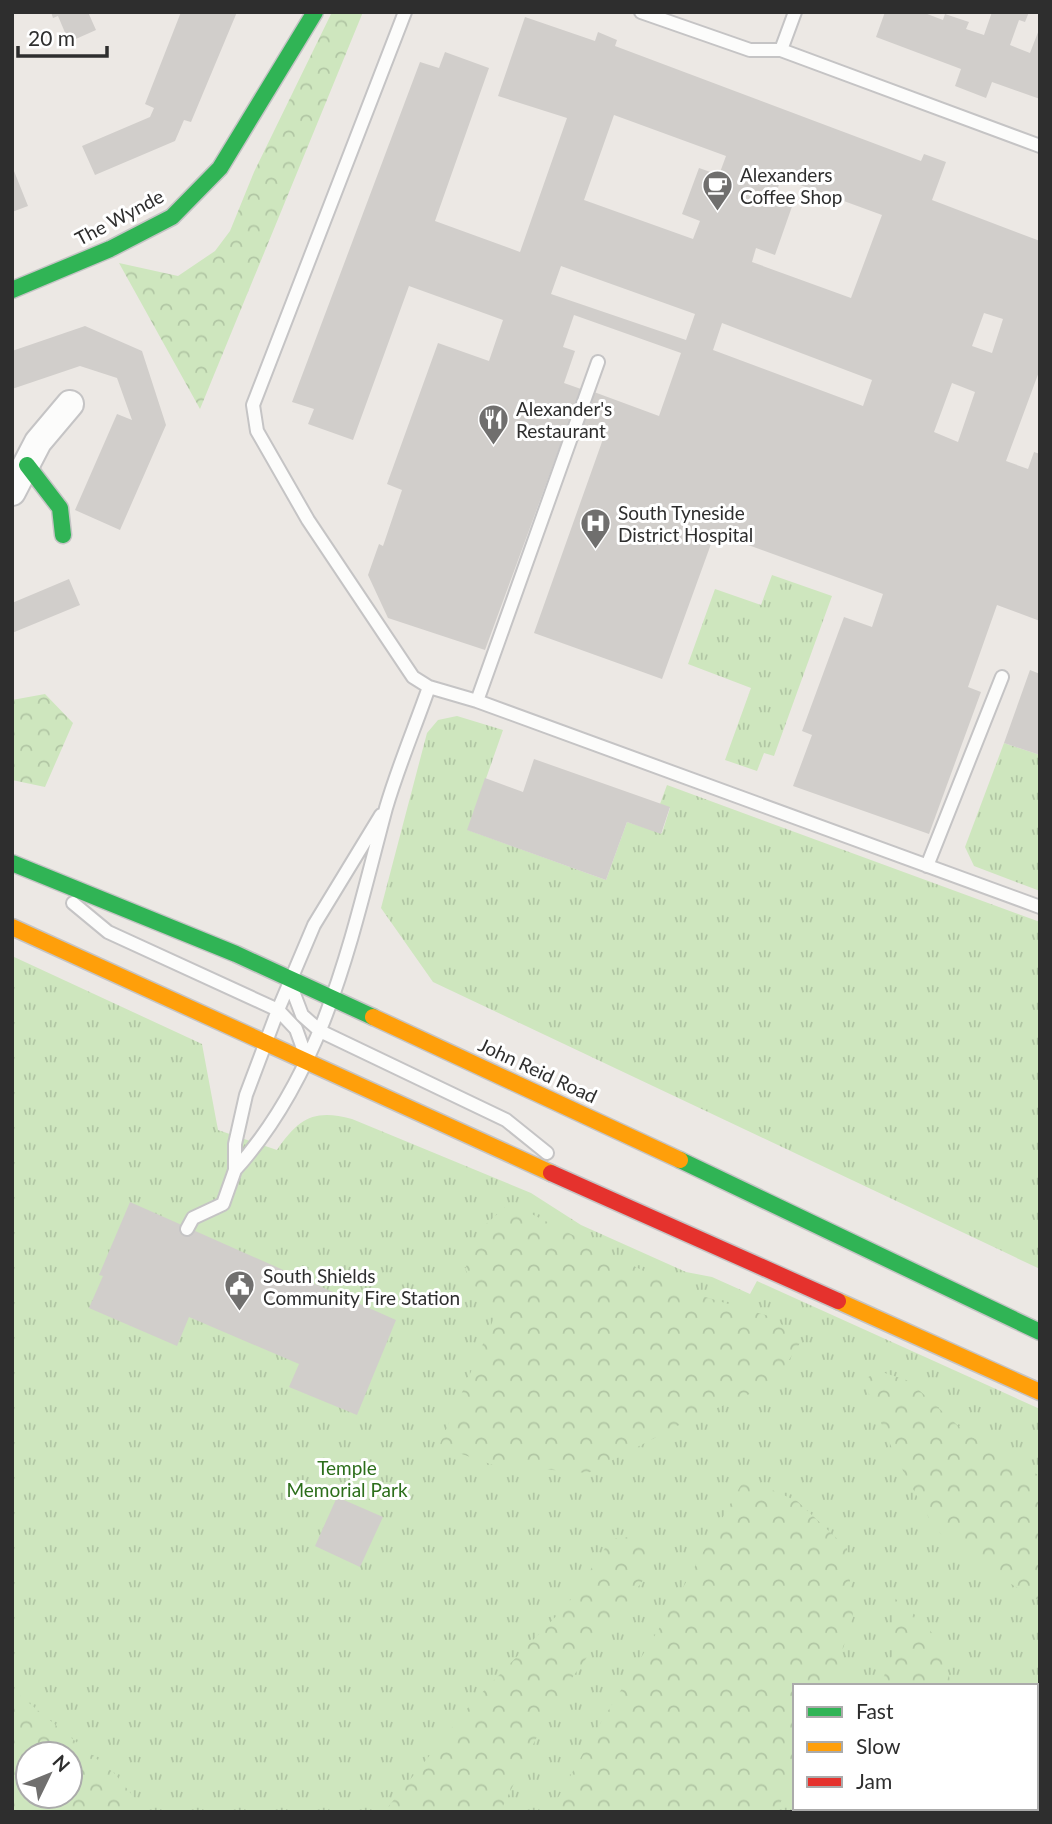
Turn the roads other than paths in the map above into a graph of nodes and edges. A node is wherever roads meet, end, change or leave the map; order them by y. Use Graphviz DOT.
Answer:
graph roads {
  1 [pos="315,12"];
  2 [pos="405,12"];
  3 [pos="641,12"];
  4 [pos="794,12"];
  5 [pos="781,50"];
  6 [pos="1040,146"];
  7 [pos="12,290"];
  8 [pos="598,362"];
  9 [pos="70,404"];
  10 [pos="27,465"];
  11 [pos="12,492"];
  12 [pos="63,535"];
  13 [pos="1002,677"];
  14 [pos="429,687"];
  15 [pos="477,701"];
  16 [pos="387,806"];
  17 [pos="12,863"];
  18 [pos="927,866"];
  19 [pos="35,873"];
  20 [pos="1040,907"];
  21 [pos="12,927"];
  22 [pos="291,979"];
  23 [pos="333,999"];
  24 [pos="278,1010"];
  25 [pos="320,1031"];
  26 [pos="264,1044"];
  27 [pos="304,1062"];
  28 [pos="235,1170"];
  29 [pos="591,1190"];
  30 [pos="187,1229"];
  31 [pos="1040,1332"];
  32 [pos="1040,1392"];
  1 -- 7 [label="main road, The Wynde"];
  2 -- 14 [label="lane"];
  3 -- 5 [label="lane"];
  4 -- 5 [label="lane"];
  5 -- 6 [label="lane"];
  8 -- 15 [label="lane"];
  9 -- 10 [label="street"];
  10 -- 11 [label="street"];
  10 -- 12 [label="main road"];
  13 -- 18 [label="lane"];
  14 -- 15 [label="lane"];
  14 -- 16 [label="lane"];
  15 -- 18 [label="lane"];
  16 -- 22 [label="lane"];
  16 -- 23 [label="lane"];
  17 -- 19 [label="main road, John Reid Road"];
  18 -- 20 [label="lane"];
  19 -- 22 [label="main road, John Reid Road"];
  19 -- 24 [label="lane"];
  21 -- 26 [label="main road"];
  22 -- 23 [label="main road, John Reid Road"];
  22 -- 24 [label="lane"];
  22 -- 25 [label="lane"];
  23 -- 25 [label="lane"];
  23 -- 31 [label="main road, John Reid Road"];
  24 -- 26 [label="lane"];
  24 -- 27 [label="lane"];
  25 -- 27 [label="lane"];
  25 -- 29 [label="lane"];
  26 -- 27 [label="main road"];
  26 -- 28 [label="lane"];
  27 -- 28 [label="lane"];
  27 -- 29 [label="main road"];
  28 -- 30 [label="lane"];
  29 -- 32 [label="main road"];
}
